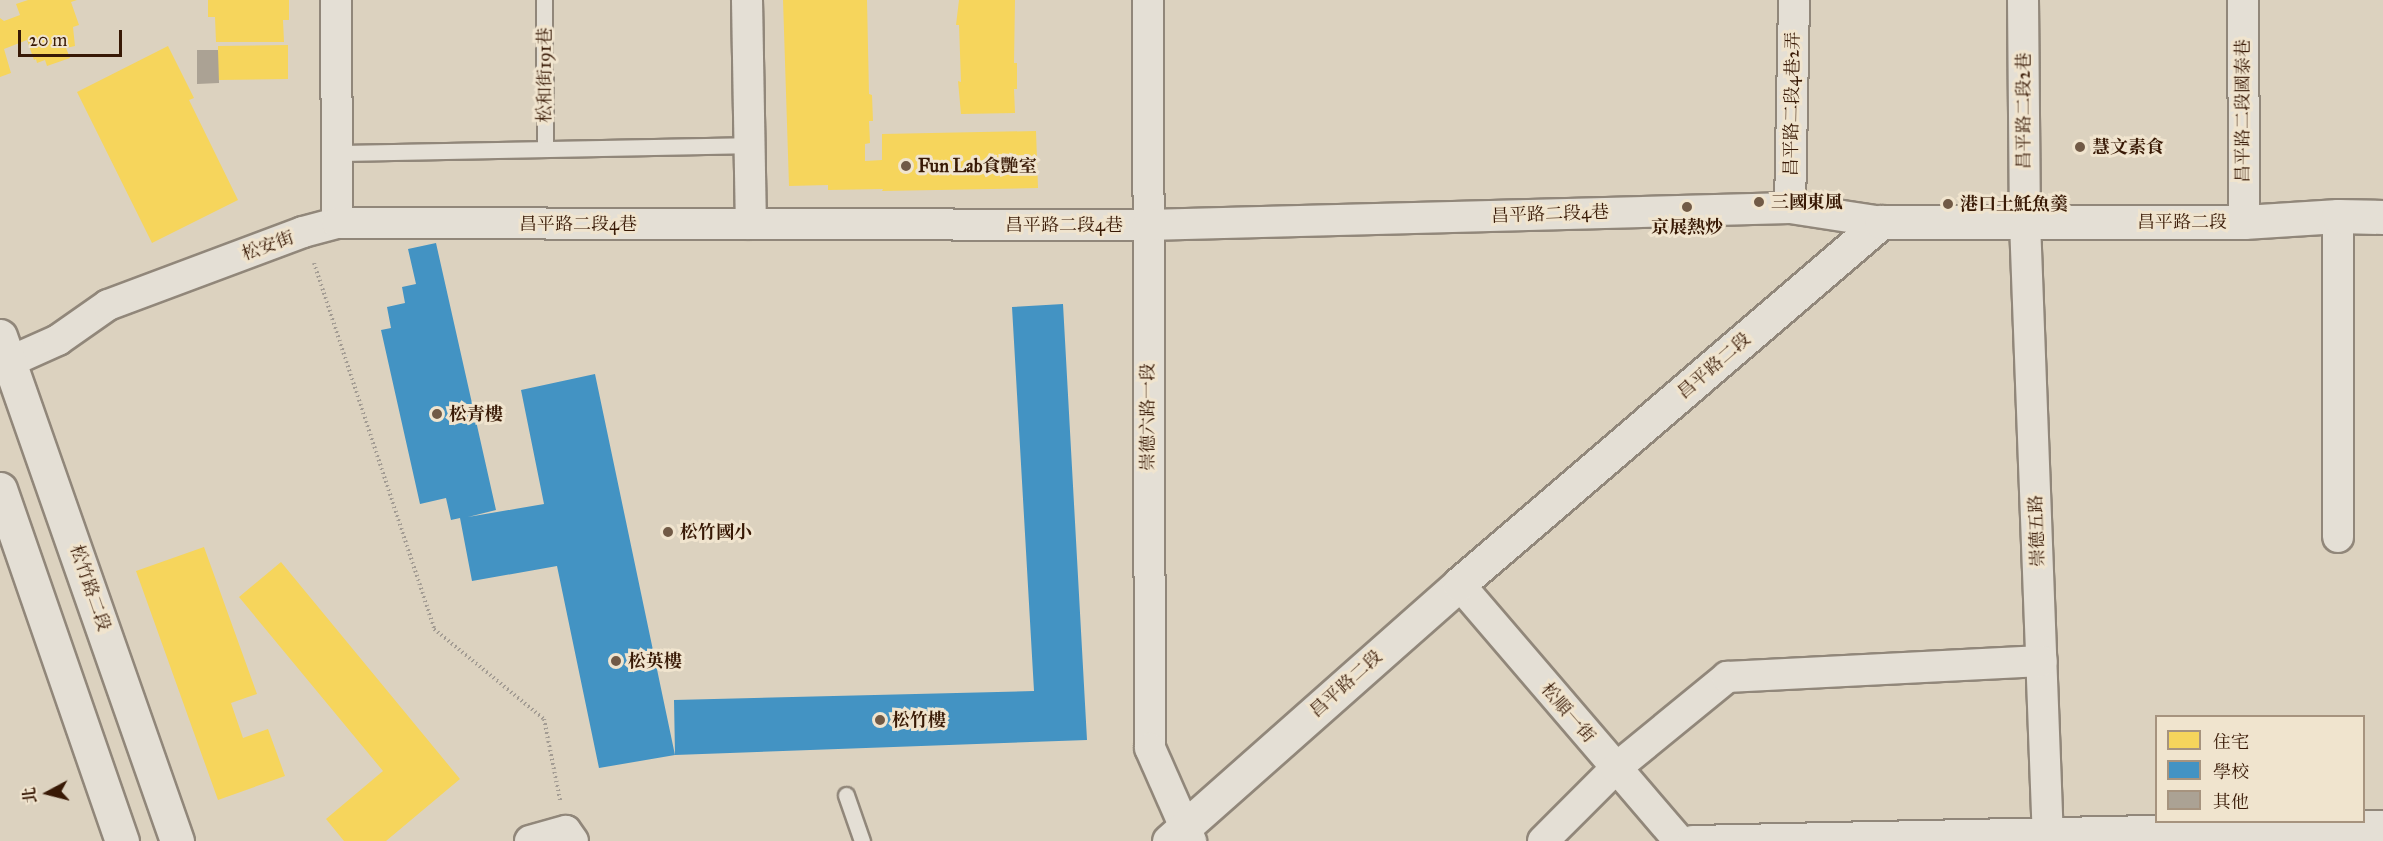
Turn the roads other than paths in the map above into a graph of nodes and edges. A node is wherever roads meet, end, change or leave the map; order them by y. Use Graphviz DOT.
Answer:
graph roads {
  1 [pos="336,0"];
  2 [pos="544,0"];
  3 [pos="747,0"];
  4 [pos="1148,0"];
  5 [pos="1794,0"];
  6 [pos="2023,0"];
  7 [pos="2243,0"];
  8 [pos="750,146"];
  9 [pos="545,149"];
  10 [pos="336,153"];
  11 [pos="1790,208"];
  12 [pos="2338,216"];
  13 [pos="2383,216"];
  14 [pos="1881,222"];
  15 [pos="2025,222"];
  16 [pos="2244,222"];
  17 [pos="337,223"];
  18 [pos="751,224"];
  19 [pos="1148,225"];
  20 [pos="3,354"];
  21 [pos="0,489"];
  22 [pos="2338,537"];
  23 [pos="1459,584"];
  24 [pos="2042,661"];
  25 [pos="1616,768"];
  26 [pos="846,795"];
  27 [pos="2383,826"];
  28 [pos="570,836"];
  29 [pos="1182,837"];
  30 [pos="2048,838"];
  31 [pos="122,841"];
  32 [pos="177,841"];
  33 [pos="530,841"];
  34 [pos="862,841"];
  35 [pos="1543,841"];
  36 [pos="1679,841"];
  37 [pos="1693,841"];
  1 -- 10 [label="street"];
  2 -- 9 [label="lane, 松和街191巷"];
  3 -- 8 [label="street"];
  4 -- 19 [label="street, 崇德六路一段"];
  5 -- 11 [label="street, 昌平路二段4巷2弄"];
  6 -- 15 [label="street, 昌平路二段2巷"];
  7 -- 16 [label="street, 昌平路二段國泰巷"];
  8 -- 9 [label="lane"];
  8 -- 18 [label="street"];
  9 -- 10 [label="lane"];
  10 -- 17 [label="street"];
  11 -- 14 [label="street, 昌平路二段4巷"];
  11 -- 19 [label="street, 昌平路二段4巷"];
  12 -- 13 [label="street, 昌平路二段"];
  12 -- 16 [label="street, 昌平路二段"];
  12 -- 22 [label="street"];
  14 -- 15 [label="street, 昌平路二段"];
  14 -- 23 [label="street, 昌平路二段"];
  15 -- 16 [label="street, 昌平路二段"];
  15 -- 24 [label="street, 崇德五路"];
  17 -- 18 [label="street, 昌平路二段4巷"];
  17 -- 20 [label="street, 松安街"];
  18 -- 19 [label="street, 昌平路二段4巷"];
  19 -- 29 [label="street, 崇德六路一段"];
  20 -- 32 [label="street, 松竹路二段"];
  21 -- 31 [label="street"];
  23 -- 25 [label="street, 松順一街"];
  23 -- 29 [label="street, 昌平路二段"];
  24 -- 25 [label="street"];
  24 -- 30 [label="street, 崇德五路"];
  25 -- 35 [label="street"];
  25 -- 36 [label="street, 松順一街"];
  26 -- 34 [label="lane"];
  27 -- 30 [label="street"];
  28 -- 33 [label="street"];
  30 -- 37 [label="street"];
}
